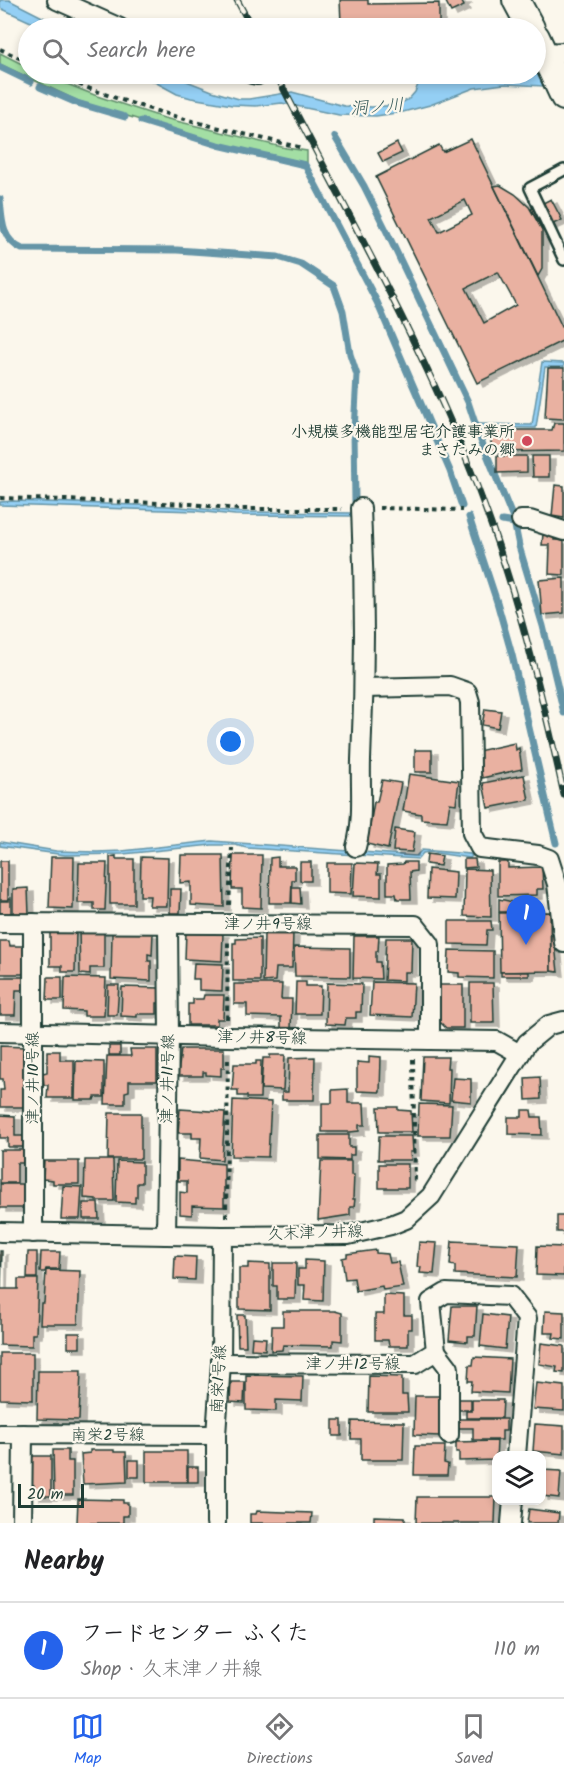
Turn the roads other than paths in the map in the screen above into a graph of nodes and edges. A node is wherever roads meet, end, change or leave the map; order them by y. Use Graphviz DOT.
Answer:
graph roads {
  1 [pos="57,0"];
  2 [pos="516,0"];
  3 [pos="98,18"];
  4 [pos="526,18"];
  5 [pos="548,51"];
  6 [pos="564,97"];
  7 [pos="564,170"];
  8 [pos="564,260"];
  9 [pos="361,508"];
  10 [pos="521,520"];
  11 [pos="564,531"];
  12 [pos="364,688"];
  13 [pos="356,847"];
  14 [pos="0,922"];
  15 [pos="33,923"];
  16 [pos="168,924"];
  17 [pos="564,943"];
  18 [pos="564,1021"];
  19 [pos="0,1032"];
  20 [pos="33,1032"];
  21 [pos="169,1036"];
  22 [pos="421,1040"];
  23 [pos="520,1054"];
  24 [pos="0,1232"];
  25 [pos="33,1233"];
  26 [pos="166,1234"];
  27 [pos="222,1236"];
  28 [pos="436,1351"];
  29 [pos="220,1363"];
  30 [pos="0,1434"];
  31 [pos="23,1434"];
  32 [pos="216,1435"];
  33 [pos="449,1435"];
  34 [pos="516,1451"];
  35 [pos="513,1505"];
  36 [pos="22,1523"];
  37 [pos="216,1523"];
  38 [pos="511,1523"];
  1 -- 3 [label="street"];
  2 -- 4 [label="main road"];
  5 -- 6 [label="main road"];
  7 -- 8 [label="lane"];
  9 -- 12 [label="street"];
  10 -- 11 [label="street"];
  12 -- 13 [label="street"];
  12 -- 17 [label="street"];
  14 -- 15 [label="street, 津ノ井9号線"];
  15 -- 16 [label="street, 津ノ井9号線"];
  15 -- 20 [label="street, 津ノ井10号線"];
  16 -- 21 [label="street, 津ノ井11号線"];
  16 -- 22 [label="street, 津ノ井9号線"];
  18 -- 23 [label="street, 久末津ノ井線"];
  19 -- 20 [label="street, 津ノ井8号線"];
  20 -- 21 [label="street, 津ノ井8号線"];
  20 -- 25 [label="street, 津ノ井10号線"];
  21 -- 22 [label="street, 津ノ井8号線"];
  21 -- 26 [label="street, 津ノ井11号線"];
  22 -- 23 [label="street, 津ノ井8号線"];
  23 -- 27 [label="street, 久末津ノ井線"];
  24 -- 25 [label="street, 久末津ノ井線"];
  25 -- 26 [label="street, 久末津ノ井線"];
  26 -- 27 [label="street, 久末津ノ井線"];
  27 -- 29 [label="street, 南栄1号線"];
  28 -- 29 [label="street, 津ノ井12号線"];
  28 -- 33 [label="street"];
  28 -- 34 [label="street"];
  29 -- 32 [label="street, 南栄1号線"];
  30 -- 31 [label="street, 南栄2号線"];
  31 -- 32 [label="street, 南栄2号線"];
  31 -- 36 [label="street"];
  32 -- 37 [label="street, 南栄1号線"];
  35 -- 38 [label="street"];
}
